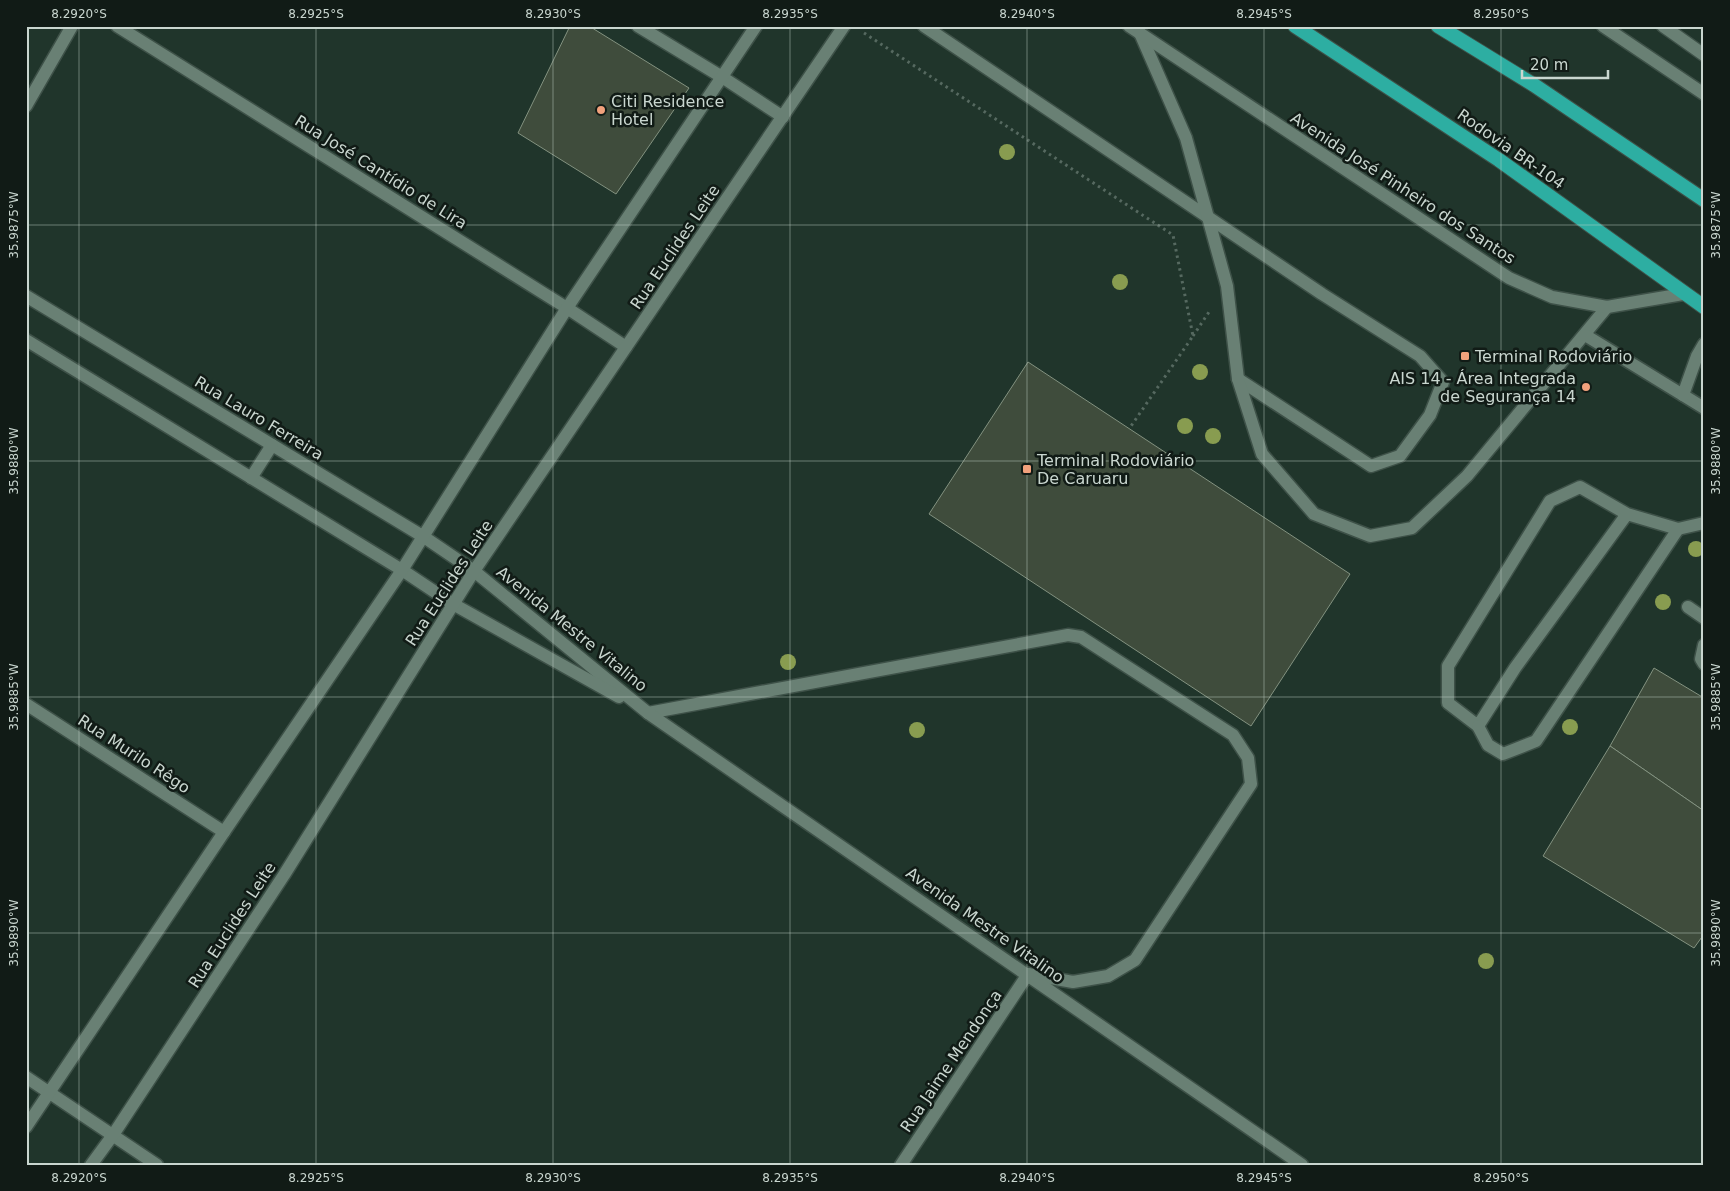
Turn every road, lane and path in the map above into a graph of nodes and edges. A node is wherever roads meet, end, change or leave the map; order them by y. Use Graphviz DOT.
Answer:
graph roads {
  1 [pos="72,26"];
  2 [pos="117,26"];
  3 [pos="638,26"];
  4 [pos="756,26"];
  5 [pos="844,26"];
  6 [pos="924,26"];
  7 [pos="1295,26"];
  8 [pos="1438,26"];
  9 [pos="1603,26"];
  10 [pos="1663,26"];
  11 [pos="1134,30"];
  12 [pos="862,32"];
  13 [pos="1704,55"];
  14 [pos="722,77"];
  15 [pos="1704,94"];
  16 [pos="26,106"];
  17 [pos="782,117"];
  18 [pos="1704,200"];
  19 [pos="1207,215"];
  20 [pos="1683,294"];
  21 [pos="26,296"];
  22 [pos="1607,307"];
  23 [pos="567,308"];
  24 [pos="1704,308"];
  25 [pos="1585,335"];
  26 [pos="26,340"];
  27 [pos="1704,344"];
  28 [pos="626,347"];
  29 [pos="1238,380"];
  30 [pos="1683,395"];
  31 [pos="1704,408"];
  32 [pos="1129,429"];
  33 [pos="272,445"];
  34 [pos="251,478"];
  35 [pos="1627,514"];
  36 [pos="1704,523"];
  37 [pos="1678,529"];
  38 [pos="424,537"];
  39 [pos="402,570"];
  40 [pos="474,571"];
  41 [pos="453,604"];
  42 [pos="1688,607"];
  43 [pos="1704,618"];
  44 [pos="1704,645"];
  45 [pos="1704,664"];
  46 [pos="26,704"];
  47 [pos="648,713"];
  48 [pos="1478,726"];
  49 [pos="224,832"];
  50 [pos="1028,974"];
  51 [pos="26,1077"];
  52 [pos="50,1092"];
  53 [pos="26,1127"];
  54 [pos="113,1134"];
  55 [pos="91,1165"];
  56 [pos="157,1165"];
  57 [pos="901,1165"];
  58 [pos="1302,1165"];
  1 -- 16 [label="street"];
  2 -- 23 [label="street, Rua José Cantídio de Lira"];
  3 -- 14 [label="street"];
  4 -- 14 [label="street"];
  5 -- 17 [label="street, Rua Euclides Leite"];
  6 -- 19 [label="street"];
  7 -- 20 [label="highway, Rodovia BR-104"];
  8 -- 18 [label="highway"];
  9 -- 15 [label="street"];
  10 -- 13 [label="street"];
  11 -- 19 [label="street"];
  11 -- 22 [label="street, Avenida José Pinheiro dos Santos"];
  12 -- 32 [label="path"];
  14 -- 17 [label="street"];
  14 -- 23 [label="street"];
  17 -- 28 [label="street, Rua Euclides Leite"];
  19 -- 29 [label="street"];
  19 -- 29 [label="street"];
  20 -- 22 [label="street, Avenida José Pinheiro dos Santos"];
  20 -- 24 [label="highway, Rodovia BR-104"];
  21 -- 33 [label="street, Rua Lauro Ferreira"];
  22 -- 25 [label="street"];
  23 -- 28 [label="street, Rua José Cantídio de Lira"];
  23 -- 38 [label="street"];
  25 -- 29 [label="street"];
  25 -- 30 [label="street"];
  26 -- 34 [label="street"];
  27 -- 30 [label="street"];
  28 -- 40 [label="street, Rua Euclides Leite"];
  30 -- 31 [label="street"];
  33 -- 34 [label="street"];
  33 -- 38 [label="street, Rua Lauro Ferreira"];
  34 -- 39 [label="street"];
  35 -- 37 [label="street"];
  35 -- 48 [label="street"];
  35 -- 48 [label="street"];
  36 -- 37 [label="street"];
  37 -- 48 [label="street"];
  38 -- 39 [label="street"];
  38 -- 40 [label="street, Rua Lauro Ferreira"];
  39 -- 41 [label="street"];
  39 -- 49 [label="street"];
  40 -- 41 [label="street, Rua Euclides Leite"];
  40 -- 47 [label="street, Avenida Mestre Vitalino"];
  41 -- 47 [label="street, Avenida Mestre Vitalino"];
  41 -- 54 [label="street, Rua Euclides Leite"];
  42 -- 43 [label="street"];
  44 -- 45 [label="street"];
  46 -- 49 [label="street, Rua Murilo Rêgo"];
  47 -- 50 [label="street, Avenida Mestre Vitalino"];
  47 -- 50 [label="street"];
  49 -- 52 [label="street"];
  50 -- 57 [label="street, Rua Jaime Mendonça"];
  50 -- 58 [label="street, Avenida Mestre Vitalino"];
  51 -- 52 [label="street"];
  52 -- 53 [label="street"];
  52 -- 54 [label="street"];
  54 -- 55 [label="street, Rua Euclides Leite"];
  54 -- 56 [label="street"];
}
